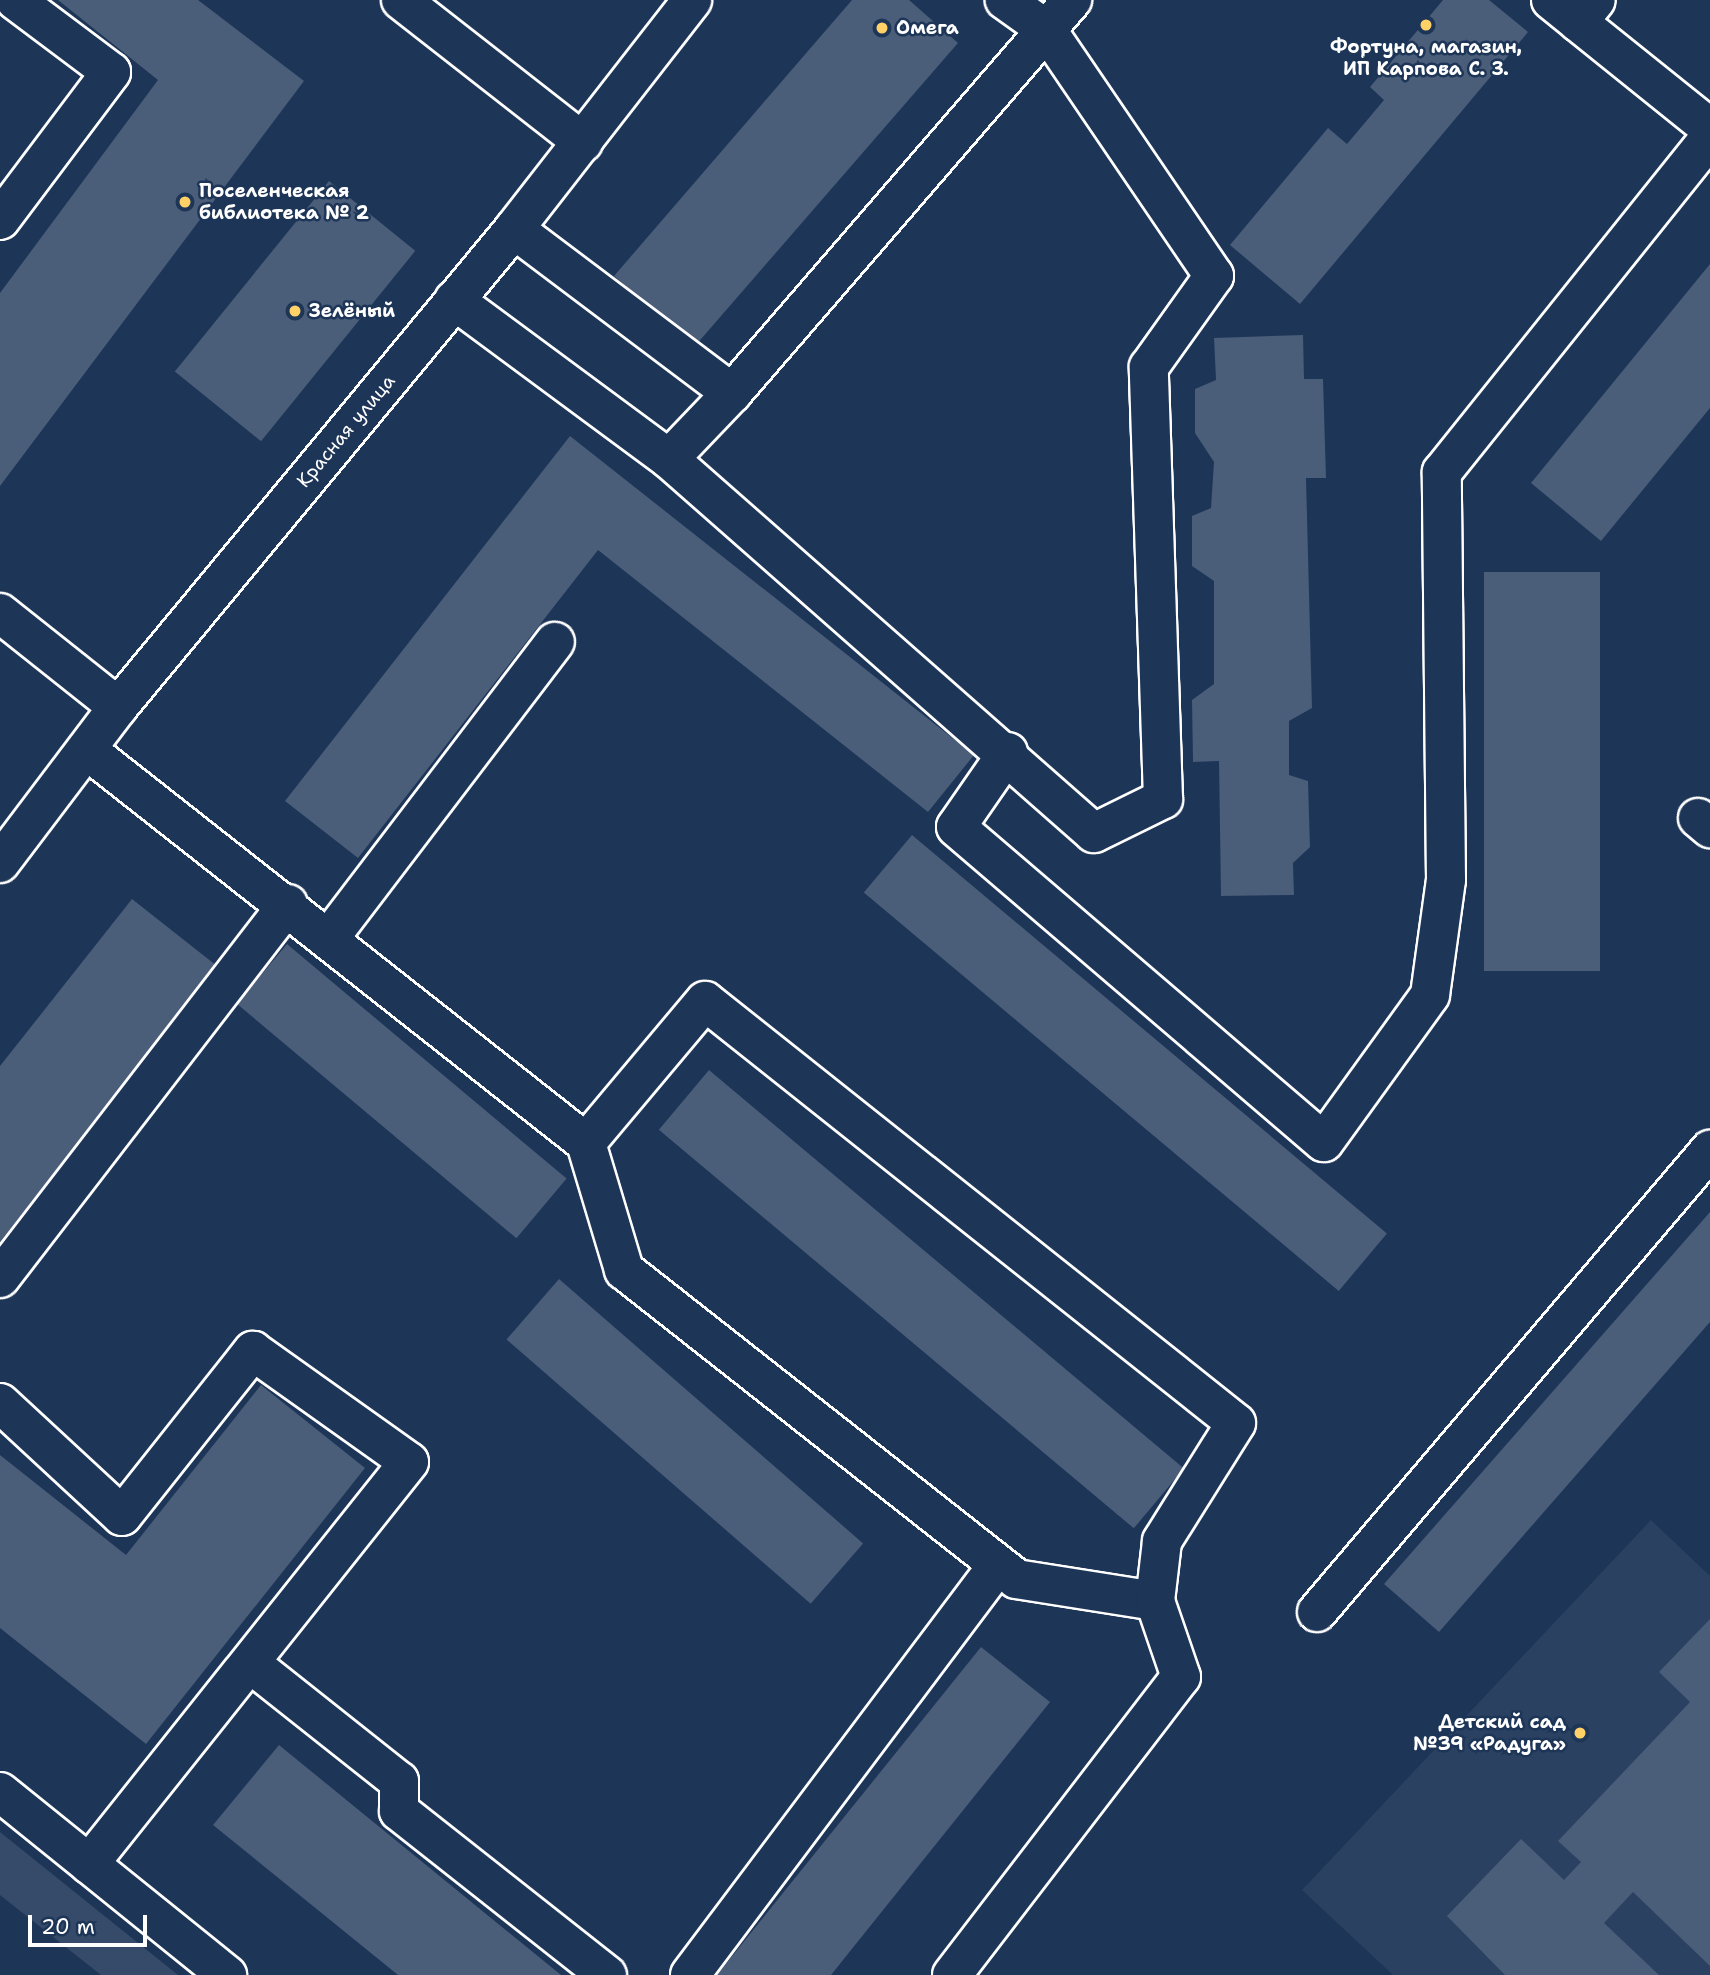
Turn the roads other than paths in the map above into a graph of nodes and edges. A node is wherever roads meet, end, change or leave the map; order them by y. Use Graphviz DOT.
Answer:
graph roads {
  1 [pos="15,0"];
  2 [pos="401,0"];
  3 [pos="692,0"];
  4 [pos="1006,0"];
  5 [pos="1072,0"];
  6 [pos="1575,7"];
  7 [pos="1047,30"];
  8 [pos="1710,128"];
  9 [pos="1710,137"];
  10 [pos="583,142"];
  11 [pos="0,220"];
  12 [pos="514,229"];
  13 [pos="454,300"];
  14 [pos="732,393"];
  15 [pos="669,458"];
  16 [pos="0,613"];
  17 [pos="555,642"];
  18 [pos="118,707"];
  19 [pos="87,750"];
  20 [pos="1008,752"];
  21 [pos="0,863"];
  22 [pos="288,904"];
  23 [pos="330,937"];
  24 [pos="586,1143"];
  25 [pos="1710,1150"];
  26 [pos="0,1278"];
  27 [pos="0,1403"];
  28 [pos="998,1565"];
  29 [pos="1155,1601"];
  30 [pos="1317,1612"];
  31 [pos="250,1663"];
  32 [pos="0,1792"];
  33 [pos="89,1864"];
  34 [pos="227,1975"];
  35 [pos="607,1975"];
  36 [pos="690,1975"];
  37 [pos="952,1975"];
  1 -- 11 [label="street"];
  2 -- 10 [label="street"];
  3 -- 10 [label="street, Красная улица"];
  4 -- 7 [label="street"];
  5 -- 7 [label="street"];
  6 -- 8 [label="street"];
  7 -- 14 [label="street"];
  7 -- 20 [label="street"];
  9 -- 20 [label="street"];
  10 -- 12 [label="street, Красная улица"];
  12 -- 13 [label="street, Красная улица"];
  12 -- 14 [label="street"];
  13 -- 15 [label="street"];
  13 -- 18 [label="street, Красная улица"];
  14 -- 15 [label="street"];
  15 -- 20 [label="street"];
  16 -- 18 [label="street"];
  17 -- 23 [label="street"];
  18 -- 19 [label="street, Красная улица"];
  19 -- 21 [label="street, Красная улица"];
  19 -- 22 [label="street"];
  22 -- 23 [label="street"];
  22 -- 26 [label="street"];
  23 -- 24 [label="street"];
  24 -- 28 [label="street"];
  24 -- 29 [label="street"];
  25 -- 30 [label="street"];
  27 -- 31 [label="street"];
  28 -- 29 [label="street"];
  28 -- 36 [label="street"];
  29 -- 37 [label="street"];
  31 -- 33 [label="street"];
  31 -- 35 [label="street"];
  32 -- 33 [label="street"];
  33 -- 34 [label="street"];
}
